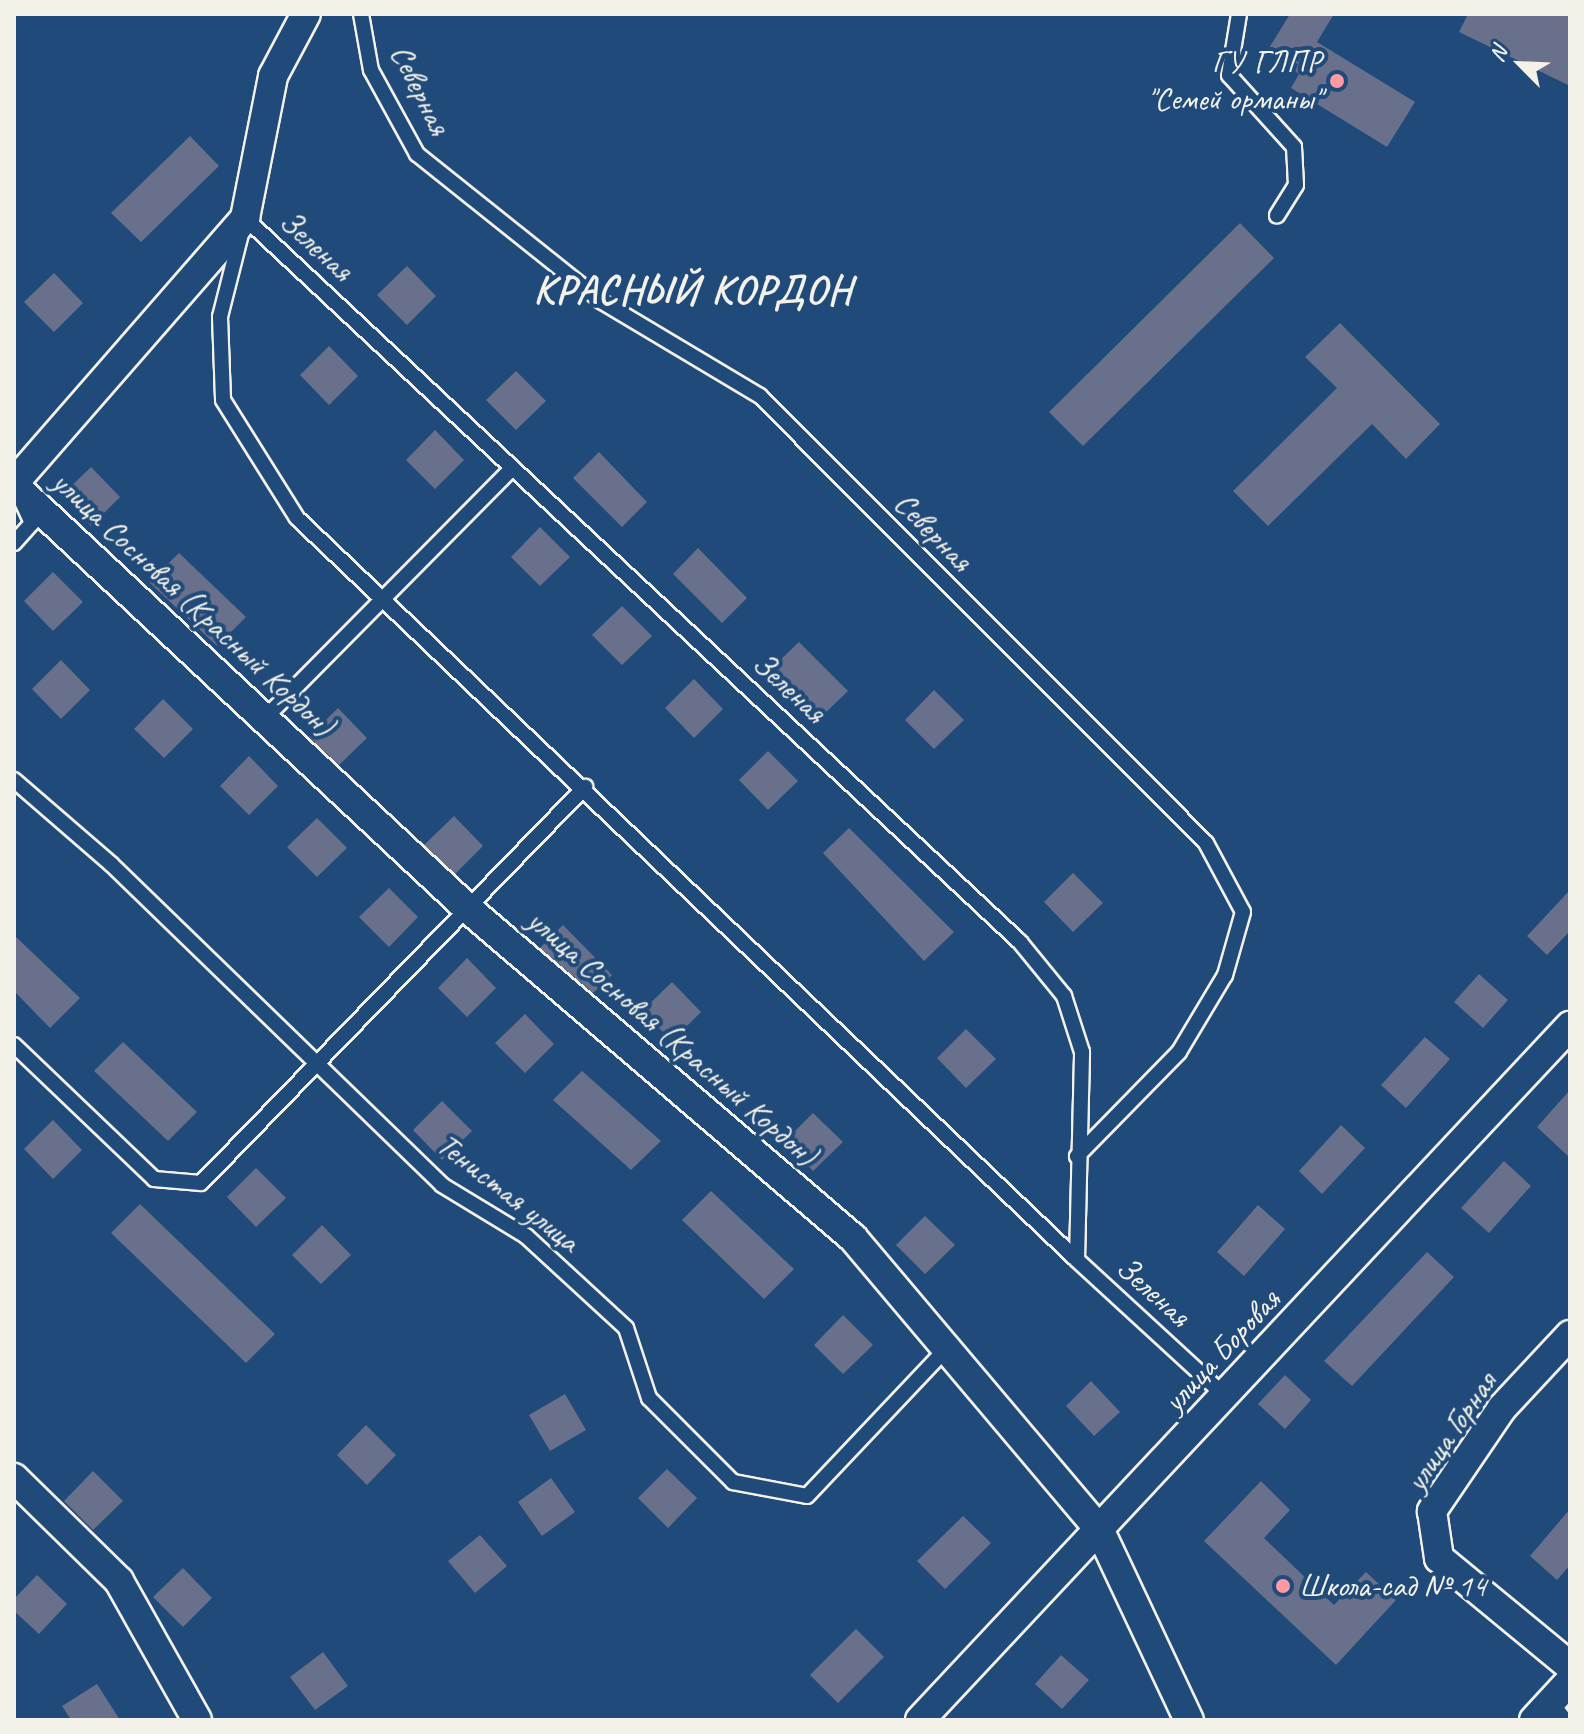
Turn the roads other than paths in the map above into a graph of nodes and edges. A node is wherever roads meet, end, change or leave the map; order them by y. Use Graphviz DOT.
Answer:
graph roads {
  1 [pos="306,14"];
  2 [pos="361,14"];
  3 [pos="1239,14"];
  4 [pos="1277,216"];
  5 [pos="245,218"];
  6 [pos="512,468"];
  7 [pos="14,485"];
  8 [pos="14,543"];
  9 [pos="385,600"];
  10 [pos="267,716"];
  11 [pos="14,780"];
  12 [pos="585,787"];
  13 [pos="465,906"];
  14 [pos="1570,1026"];
  15 [pos="14,1045"];
  16 [pos="320,1063"];
  17 [pos="1077,1156"];
  18 [pos="1077,1260"];
  19 [pos="1570,1335"];
  20 [pos="946,1349"];
  21 [pos="1226,1397"];
  22 [pos="14,1478"];
  23 [pos="1099,1529"];
  24 [pos="1570,1666"];
  25 [pos="197,1720"];
  26 [pos="920,1720"];
  27 [pos="1189,1720"];
  1 -- 5 [label="street"];
  2 -- 17 [label="lane, Северная"];
  3 -- 4 [label="lane"];
  5 -- 6 [label="lane, Зеленая"];
  5 -- 7 [label="street"];
  5 -- 9 [label="lane, Зеленая"];
  6 -- 9 [label="lane"];
  6 -- 17 [label="lane, Зеленая"];
  7 -- 8 [label="lane"];
  7 -- 10 [label="street, улица Сосновая (Красный Кордон)"];
  9 -- 10 [label="lane"];
  9 -- 12 [label="lane, Зеленая"];
  10 -- 13 [label="street, улица Сосновая (Красный Кордон)"];
  11 -- 16 [label="lane, Тенистая улица"];
  12 -- 13 [label="lane"];
  12 -- 18 [label="lane, Зеленая"];
  13 -- 16 [label="lane"];
  13 -- 20 [label="street, улица Сосновая (Красный Кордон)"];
  14 -- 21 [label="street, улица Боровая"];
  15 -- 16 [label="lane"];
  16 -- 20 [label="lane, Тенистая улица"];
  17 -- 18 [label="lane, Зеленая"];
  18 -- 21 [label="lane, Зеленая"];
  19 -- 24 [label="street, улица Горная"];
  20 -- 23 [label="street, улица Сосновая (Красный Кордон)"];
  21 -- 23 [label="street, улица Боровая"];
  22 -- 25 [label="street"];
  23 -- 26 [label="street, улица Боровая"];
  23 -- 27 [label="street, улица Сосновая (Красный Кордон)"];
}
